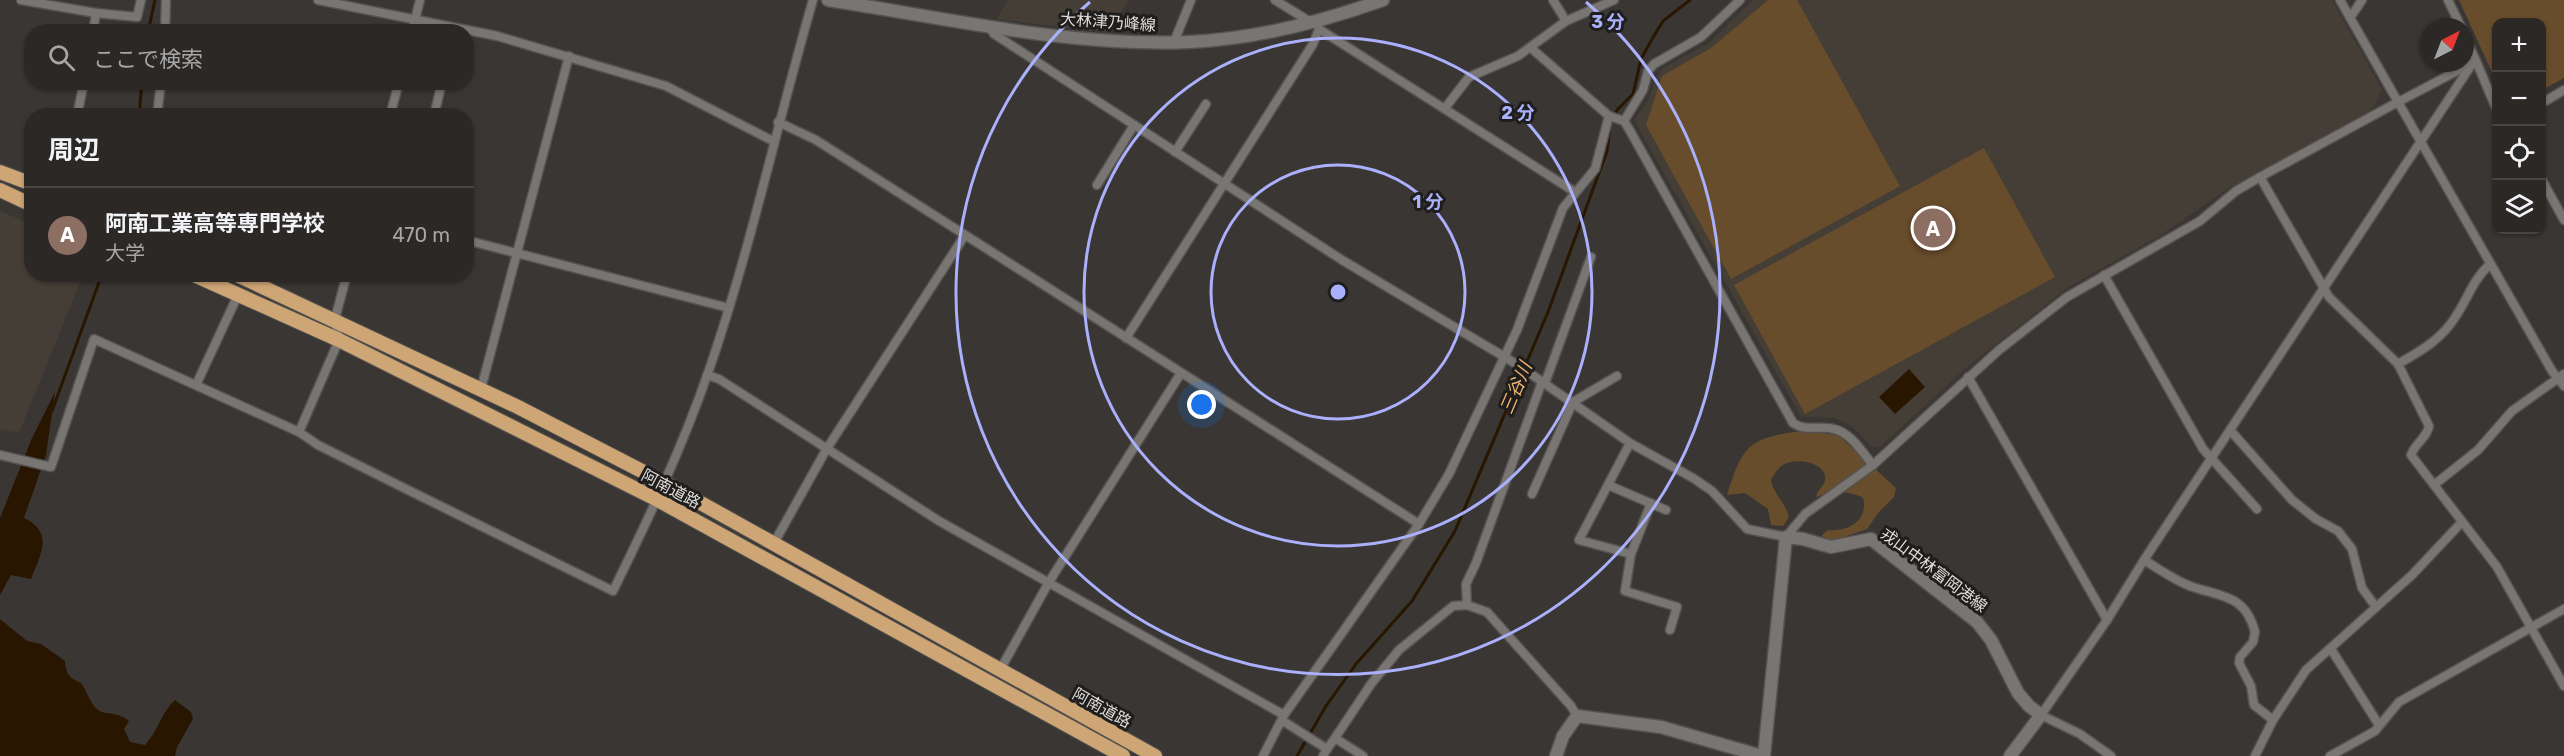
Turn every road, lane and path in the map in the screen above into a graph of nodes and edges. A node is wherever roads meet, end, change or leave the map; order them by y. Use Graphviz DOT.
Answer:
graph roads {
  1 [pos="21,0"];
  2 [pos="141,0"];
  3 [pos="166,0"];
  4 [pos="318,0"];
  5 [pos="420,0"];
  6 [pos="813,0"];
  7 [pos="828,0"];
  8 [pos="1191,0"];
  9 [pos="1275,0"];
  10 [pos="1383,0"];
  11 [pos="1553,0"];
  12 [pos="1614,0"];
  13 [pos="1740,0"];
  14 [pos="2340,0"];
  15 [pos="2362,0"];
  16 [pos="2448,0"];
  17 [pos="96,13"];
  18 [pos="416,18"];
  19 [pos="2350,18"];
  20 [pos="2457,18"];
  21 [pos="1566,21"];
  22 [pos="94,24"];
  23 [pos="165,24"];
  24 [pos="414,24"];
  25 [pos="438,24"];
  26 [pos="988,25"];
  27 [pos="1316,25"];
  28 [pos="474,33"];
  29 [pos="1174,42"];
  30 [pos="1531,48"];
  31 [pos="569,56"];
  32 [pos="2474,62"];
  33 [pos="2455,72"];
  34 [pos="2467,72"];
  35 [pos="82,90"];
  36 [pos="160,90"];
  37 [pos="397,90"];
  38 [pos="440,90"];
  39 [pos="2564,90"];
  40 [pos="2492,100"];
  41 [pos="2546,100"];
  42 [pos="2398,102"];
  43 [pos="1206,104"];
  44 [pos="79,108"];
  45 [pos="158,108"];
  46 [pos="392,108"];
  47 [pos="436,108"];
  48 [pos="1446,108"];
  49 [pos="1616,118"];
  50 [pos="778,122"];
  51 [pos="1134,125"];
  52 [pos="773,141"];
  53 [pos="2421,142"];
  54 [pos="1175,152"];
  55 [pos="0,172"];
  56 [pos="2260,177"];
  57 [pos="24,181"];
  58 [pos="1225,183"];
  59 [pos="1097,185"];
  60 [pos="2546,186"];
  61 [pos="0,190"];
  62 [pos="1575,192"];
  63 [pos="24,201"];
  64 [pos="2564,220"];
  65 [pos="965,235"];
  66 [pos="474,242"];
  67 [pos="516,253"];
  68 [pos="1591,257"];
  69 [pos="2489,265"];
  70 [pos="2104,275"];
  71 [pos="210,282"];
  72 [pos="252,282"];
  73 [pos="345,282"];
  74 [pos="2324,289"];
  75 [pos="238,295"];
  76 [pos="729,308"];
  77 [pos="335,320"];
  78 [pos="1126,338"];
  79 [pos="339,340"];
  80 [pos="1504,357"];
  81 [pos="2398,364"];
  82 [pos="1181,373"];
  83 [pos="707,375"];
  84 [pos="1617,376"];
  85 [pos="2561,376"];
  86 [pos="1968,377"];
  87 [pos="1543,382"];
  88 [pos="196,385"];
  89 [pos="2564,386"];
  90 [pos="481,389"];
  91 [pos="1573,402"];
  92 [pos="2230,430"];
  93 [pos="299,432"];
  94 [pos="1630,443"];
  95 [pos="826,450"];
  96 [pos="0,455"];
  97 [pos="2211,459"];
  98 [pos="1873,465"];
  99 [pos="663,482"];
  100 [pos="1608,485"];
  101 [pos="2434,486"];
  102 [pos="1532,494"];
  103 [pos="656,499"];
  104 [pos="1651,503"];
  105 [pos="2257,509"];
  106 [pos="1666,510"];
  107 [pos="2461,523"];
  108 [pos="1419,524"];
  109 [pos="1785,537"];
  110 [pos="774,543"];
  111 [pos="1631,554"];
  112 [pos="2144,560"];
  113 [pos="1049,582"];
  114 [pos="1467,605"];
  115 [pos="2376,607"];
  116 [pos="2564,609"];
  117 [pos="2108,620"];
  118 [pos="2530,627"];
  119 [pos="1670,630"];
  120 [pos="2331,649"];
  121 [pos="1000,670"];
  122 [pos="2564,686"];
  123 [pos="2041,715"];
  124 [pos="1577,716"];
  125 [pos="1286,720"];
  126 [pos="2273,720"];
  127 [pos="2379,725"];
  128 [pos="1335,738"];
  129 [pos="1323,749"];
  130 [pos="1123,756"];
  131 [pos="1155,756"];
  132 [pos="1263,756"];
  133 [pos="1363,756"];
  134 [pos="1556,756"];
  135 [pos="1763,756"];
  136 [pos="2010,756"];
  137 [pos="2111,756"];
  138 [pos="2255,756"];
  139 [pos="2330,756"];
  1 -- 17 [label="street"];
  2 -- 17 [label="street"];
  3 -- 23 [label="street"];
  4 -- 18 [label="street"];
  5 -- 18 [label="street"];
  6 -- 50 [label="street"];
  7 -- 26 [label="main road, 大林津乃峰線"];
  8 -- 29 [label="street"];
  9 -- 27 [label="street"];
  10 -- 27 [label="main road, 大林津乃峰線"];
  11 -- 21 [label="street"];
  12 -- 21 [label="street"];
  13 -- 49 [label="street"];
  14 -- 19 [label="street"];
  15 -- 19 [label="street"];
  16 -- 20 [label="street"];
  17 -- 22 [label="street"];
  18 -- 24 [label="street"];
  18 -- 25 [label="street"];
  19 -- 42 [label="street"];
  21 -- 30 [label="street"];
  26 -- 29 [label="main road, 大林津乃峰線"];
  26 -- 51 [label="street"];
  27 -- 29 [label="main road, 大林津乃峰線"];
  27 -- 48 [label="street"];
  27 -- 58 [label="street"];
  28 -- 31 [label="street"];
  30 -- 48 [label="street"];
  30 -- 49 [label="street"];
  31 -- 52 [label="street"];
  31 -- 67 [label="street"];
  32 -- 40 [label="street"];
  33 -- 42 [label="street"];
  34 -- 53 [label="street"];
  35 -- 44 [label="street"];
  36 -- 45 [label="street"];
  37 -- 46 [label="street"];
  38 -- 47 [label="street"];
  39 -- 41 [label="street"];
  42 -- 53 [label="street"];
  42 -- 56 [label="street"];
  43 -- 54 [label="street"];
  48 -- 62 [label="street"];
  49 -- 62 [label="street"];
  49 -- 98 [label="street"];
  50 -- 52 [label="street"];
  50 -- 65 [label="street"];
  51 -- 54 [label="street"];
  51 -- 59 [label="street"];
  52 -- 76 [label="street"];
  53 -- 69 [label="street"];
  53 -- 74 [label="street"];
  54 -- 58 [label="street"];
  55 -- 57 [label="highway"];
  56 -- 70 [label="street"];
  56 -- 74 [label="street"];
  58 -- 78 [label="street"];
  58 -- 80 [label="street"];
  60 -- 64 [label="street"];
  61 -- 63 [label="highway"];
  62 -- 80 [label="street"];
  65 -- 78 [label="street"];
  65 -- 95 [label="street"];
  66 -- 67 [label="street"];
  67 -- 76 [label="street"];
  67 -- 90 [label="street"];
  68 -- 87 [label="street"];
  69 -- 81 [label="street"];
  69 -- 85 [label="street"];
  70 -- 86 [label="street"];
  70 -- 97 [label="street"];
  71 -- 75 [label="highway, 阿南道路"];
  72 -- 77 [label="highway, 阿南道路"];
  73 -- 77 [label="street"];
  74 -- 81 [label="street"];
  74 -- 92 [label="street"];
  75 -- 79 [label="highway, 阿南道路"];
  75 -- 88 [label="street"];
  76 -- 83 [label="street"];
  77 -- 79 [label="street"];
  77 -- 90 [label="highway, 阿南道路"];
  78 -- 82 [label="street"];
  79 -- 93 [label="street"];
  79 -- 103 [label="highway, 阿南道路"];
  80 -- 87 [label="street"];
  80 -- 108 [label="street"];
  81 -- 101 [label="street"];
  82 -- 108 [label="street"];
  82 -- 113 [label="street"];
  83 -- 95 [label="street"];
  83 -- 99 [label="street"];
  84 -- 91 [label="street"];
  85 -- 89 [label="street"];
  85 -- 101 [label="street"];
  86 -- 98 [label="street"];
  86 -- 117 [label="street"];
  87 -- 91 [label="street"];
  87 -- 114 [label="street"];
  88 -- 93 [label="street"];
  88 -- 96 [label="street"];
  90 -- 99 [label="highway, 阿南道路"];
  91 -- 94 [label="street"];
  91 -- 102 [label="street"];
  92 -- 97 [label="street"];
  92 -- 115 [label="street"];
  93 -- 103 [label="street"];
  94 -- 100 [label="street"];
  94 -- 109 [label="street"];
  95 -- 110 [label="street"];
  95 -- 113 [label="street"];
  97 -- 105 [label="street"];
  97 -- 112 [label="street"];
  98 -- 109 [label="street"];
  99 -- 103 [label="street"];
  99 -- 110 [label="highway, 阿南道路"];
  100 -- 104 [label="street"];
  100 -- 111 [label="street"];
  101 -- 107 [label="street"];
  103 -- 130 [label="highway, 阿南道路"];
  104 -- 106 [label="street"];
  104 -- 111 [label="street"];
  107 -- 115 [label="street"];
  107 -- 118 [label="street"];
  108 -- 125 [label="street"];
  109 -- 123 [label="main road, 戎山中林富岡港線"];
  109 -- 135 [label="main road"];
  110 -- 121 [label="highway, 阿南道路"];
  111 -- 119 [label="street"];
  112 -- 117 [label="street"];
  112 -- 126 [label="street"];
  113 -- 121 [label="street"];
  113 -- 125 [label="street"];
  114 -- 124 [label="street"];
  114 -- 128 [label="street"];
  115 -- 120 [label="street"];
  116 -- 118 [label="street"];
  117 -- 123 [label="street"];
  118 -- 122 [label="street"];
  118 -- 127 [label="street"];
  120 -- 126 [label="street"];
  120 -- 127 [label="street"];
  121 -- 131 [label="highway, 阿南道路"];
  123 -- 136 [label="main road"];
  123 -- 137 [label="street"];
  124 -- 134 [label="main road"];
  124 -- 135 [label="main road"];
  125 -- 129 [label="street"];
  125 -- 132 [label="street"];
  126 -- 138 [label="street"];
  127 -- 139 [label="street"];
  128 -- 129 [label="street"];
  128 -- 133 [label="street"];
}
